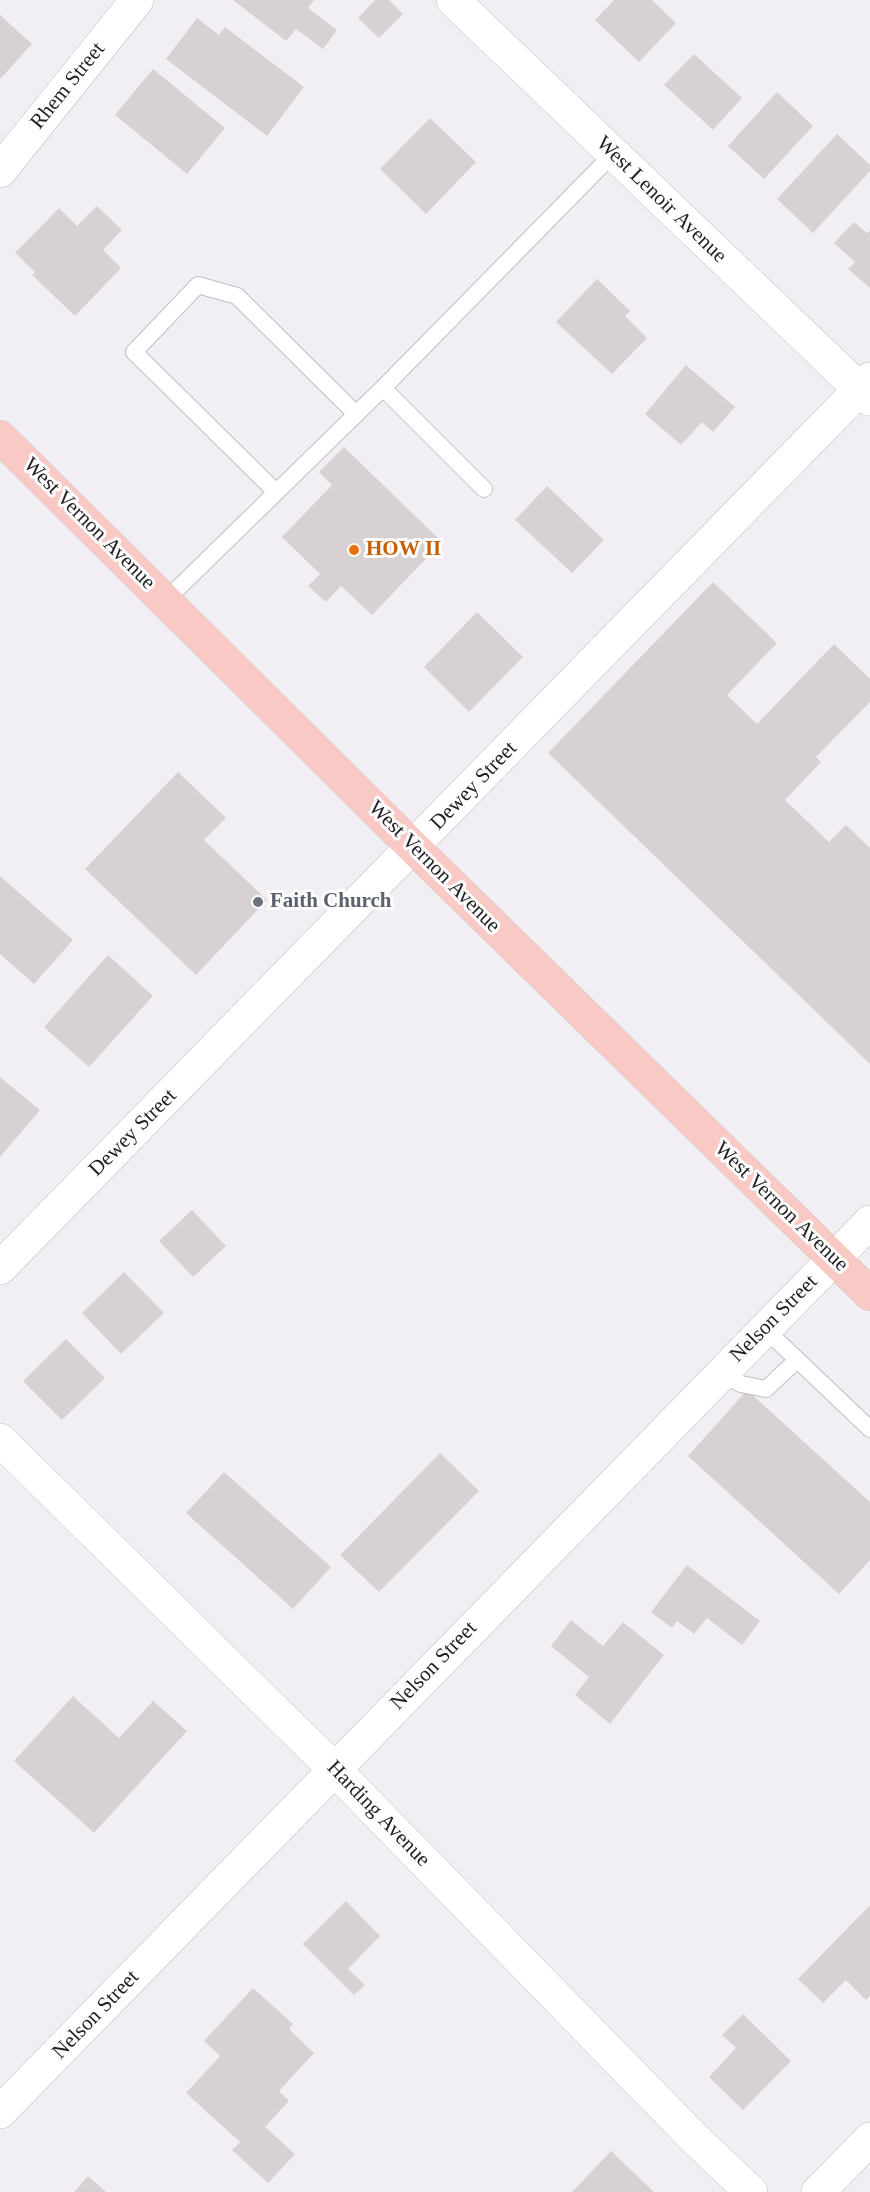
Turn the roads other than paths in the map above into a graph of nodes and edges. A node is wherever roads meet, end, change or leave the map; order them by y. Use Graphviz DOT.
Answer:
graph roads {
  1 [pos="137,0"];
  2 [pos="453,0"];
  3 [pos="613,154"];
  4 [pos="0,171"];
  5 [pos="383,388"];
  6 [pos="867,389"];
  7 [pos="355,414"];
  8 [pos="0,437"];
  9 [pos="484,489"];
  10 [pos="276,490"];
  11 [pos="166,600"];
  12 [pos="414,848"];
  13 [pos="870,1222"];
  14 [pos="834,1259"];
  15 [pos="0,1268"];
  16 [pos="870,1294"];
  17 [pos="765,1329"];
  18 [pos="797,1360"];
  19 [pos="722,1373"];
  20 [pos="870,1429"];
  21 [pos="0,1440"];
  22 [pos="333,1768"];
  23 [pos="0,2112"];
  24 [pos="870,2139"];
  25 [pos="751,2192"];
  26 [pos="818,2192"];
  1 -- 4 [label="street, Rhem Street"];
  2 -- 3 [label="street, West Lenoir Avenue"];
  3 -- 5 [label="lane"];
  3 -- 6 [label="street, West Lenoir Avenue"];
  5 -- 7 [label="lane"];
  5 -- 9 [label="lane"];
  6 -- 12 [label="street, Dewey Street"];
  7 -- 10 [label="lane"];
  7 -- 10 [label="lane"];
  8 -- 11 [label="main road, West Vernon Avenue"];
  10 -- 11 [label="lane"];
  11 -- 12 [label="main road, West Vernon Avenue"];
  12 -- 14 [label="main road, West Vernon Avenue"];
  12 -- 15 [label="street, Dewey Street"];
  13 -- 14 [label="street, Nelson Street"];
  14 -- 16 [label="main road, West Vernon Avenue"];
  14 -- 17 [label="street, Nelson Street"];
  17 -- 18 [label="lane"];
  17 -- 19 [label="street, Nelson Street"];
  18 -- 19 [label="lane"];
  18 -- 20 [label="lane"];
  19 -- 22 [label="street, Nelson Street"];
  21 -- 22 [label="street, Harding Avenue"];
  22 -- 23 [label="street, Nelson Street"];
  22 -- 25 [label="street, Harding Avenue"];
  24 -- 26 [label="street"];
}
